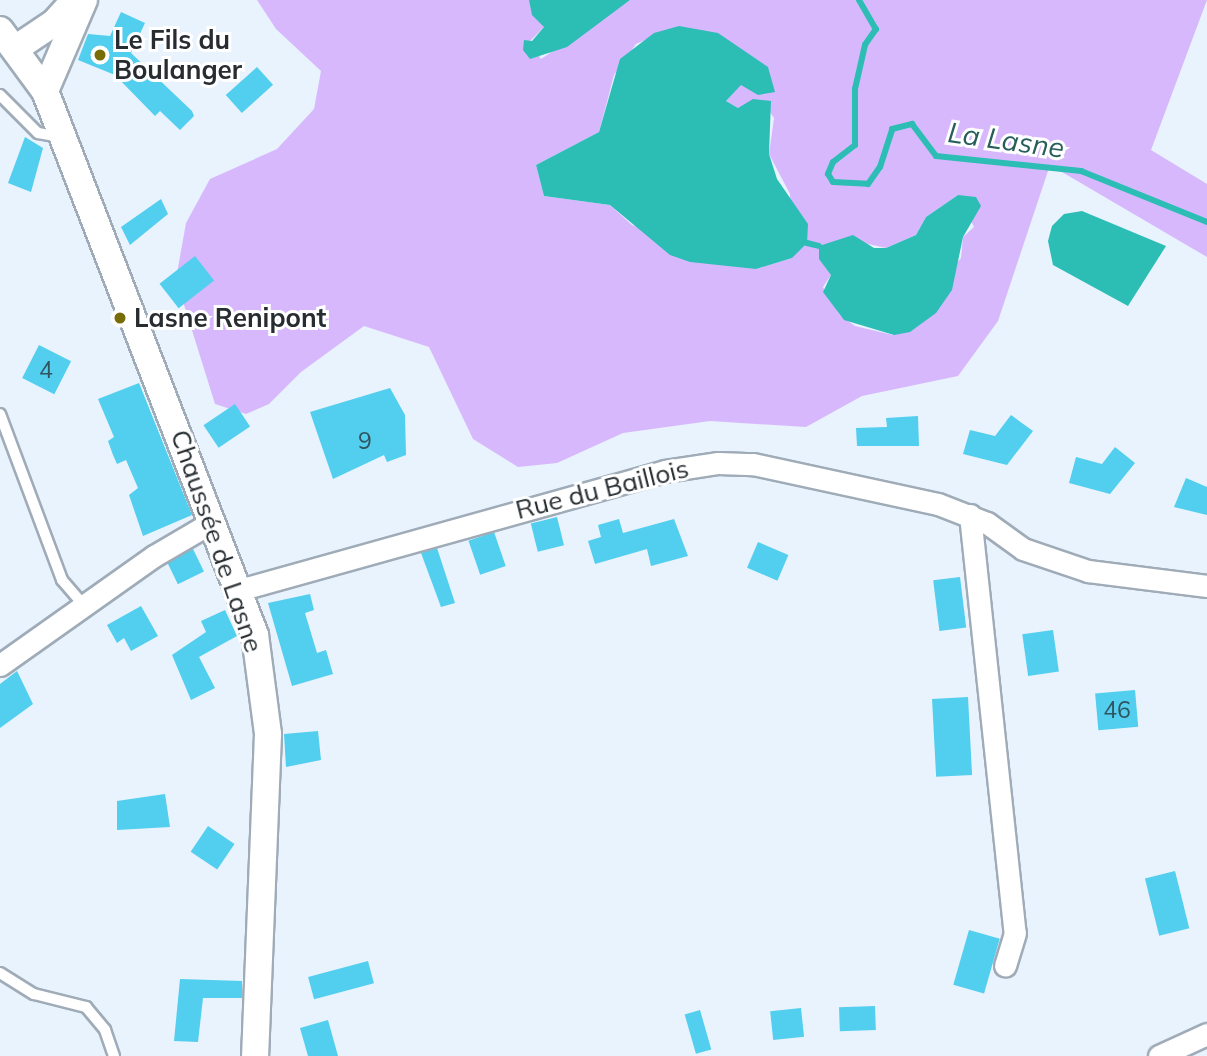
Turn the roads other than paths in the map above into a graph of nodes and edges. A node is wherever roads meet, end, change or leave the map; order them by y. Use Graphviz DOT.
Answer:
graph roads {
  1 [pos="75,0"];
  2 [pos="84,0"];
  3 [pos="7,40"];
  4 [pos="45,91"];
  5 [pos="0,95"];
  6 [pos="64,137"];
  7 [pos="0,414"];
  8 [pos="970,515"];
  9 [pos="214,521"];
  10 [pos="1207,586"];
  11 [pos="239,590"];
  12 [pos="84,605"];
  13 [pos="0,665"];
  14 [pos="1005,965"];
  15 [pos="0,973"];
  16 [pos="1207,1034"];
  17 [pos="114,1056"];
  18 [pos="255,1056"];
  19 [pos="1159,1056"];
  1 -- 3 [label="street"];
  2 -- 4 [label="street"];
  3 -- 4 [label="street, Chaussée de Lasne"];
  4 -- 6 [label="street, Chaussée de Lasne"];
  5 -- 6 [label="lane"];
  6 -- 9 [label="street, Chaussée de Lasne"];
  7 -- 12 [label="lane"];
  8 -- 10 [label="street, Rue du Baillois"];
  8 -- 11 [label="street, Rue du Baillois"];
  8 -- 14 [label="street"];
  9 -- 11 [label="street, Chaussée de Lasne"];
  9 -- 12 [label="street"];
  11 -- 18 [label="street, Chaussée de Lasne"];
  12 -- 13 [label="street"];
  15 -- 17 [label="lane"];
  16 -- 19 [label="street"];
}
